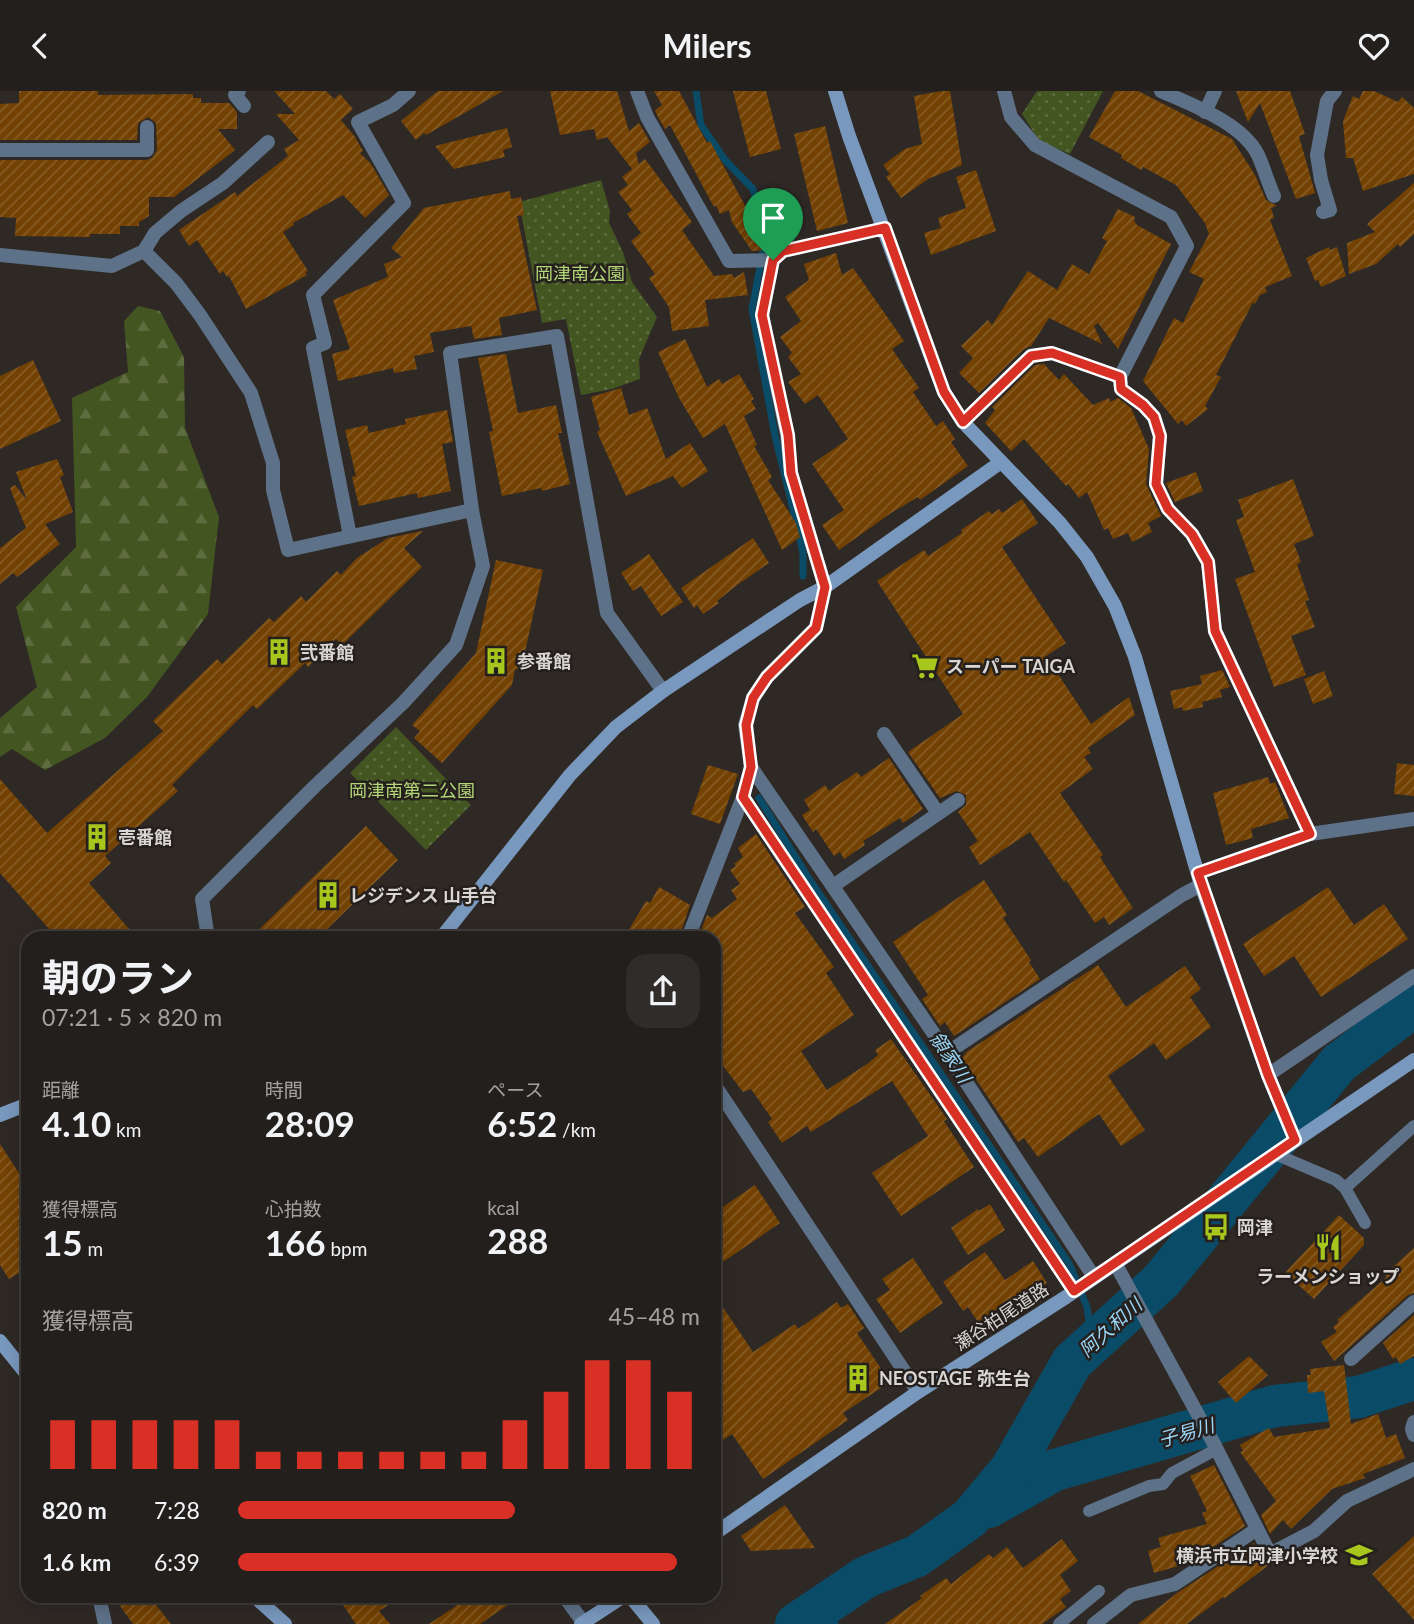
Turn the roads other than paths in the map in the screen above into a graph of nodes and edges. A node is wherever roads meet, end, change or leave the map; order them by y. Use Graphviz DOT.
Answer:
graph roads {
  1 [pos="239,91"];
  2 [pos="409,91"];
  3 [pos="637,91"];
  4 [pos="835,91"];
  5 [pos="1004,91"];
  6 [pos="1161,91"];
  7 [pos="1214,91"];
  8 [pos="1335,91"];
  9 [pos="244,106"];
  10 [pos="1205,111"];
  11 [pos="147,127"];
  12 [pos="268,142"];
  13 [pos="0,150"];
  14 [pos="1274,196"];
  15 [pos="1323,212"];
  16 [pos="885,228"];
  17 [pos="144,251"];
  18 [pos="0,255"];
  19 [pos="773,260"];
  20 [pos="1120,377"];
  21 [pos="963,422"];
  22 [pos="1001,462"];
  23 [pos="472,510"];
  24 [pos="350,536"];
  25 [pos="825,587"];
  26 [pos="663,691"];
  27 [pos="884,734"];
  28 [pos="751,767"];
  29 [pos="743,797"];
  30 [pos="958,800"];
  31 [pos="938,813"];
  32 [pos="1414,819"];
  33 [pos="1310,834"];
  34 [pos="1199,879"];
  35 [pos="833,886"];
  36 [pos="207,931"];
  37 [pos="446,931"];
  38 [pos="691,931"];
  39 [pos="1414,976"];
  40 [pos="947,1053"];
  41 [pos="1414,1060"];
  42 [pos="1268,1075"];
  43 [pos="721,1095"];
  44 [pos="21,1107"];
  45 [pos="0,1115"];
  46 [pos="1414,1126"];
  47 [pos="1295,1140"];
  48 [pos="1275,1154"];
  49 [pos="1345,1188"];
  50 [pos="1365,1223"];
  51 [pos="1115,1263"];
  52 [pos="1094,1277"];
  53 [pos="1074,1291"];
  54 [pos="1414,1302"];
  55 [pos="0,1341"];
  56 [pos="1351,1359"];
  57 [pos="21,1367"];
  58 [pos="918,1392"];
  59 [pos="1414,1422"];
  60 [pos="1414,1434"];
  61 [pos="1215,1446"];
  62 [pos="1414,1469"];
  63 [pos="1089,1511"];
  64 [pos="721,1529"];
  65 [pos="1256,1529"];
  66 [pos="1100,1591"];
  67 [pos="100,1603"];
  68 [pos="262,1603"];
  69 [pos="569,1603"];
  70 [pos="613,1603"];
  71 [pos="636,1603"];
  72 [pos="582,1623"];
  73 [pos="105,1624"];
  74 [pos="285,1624"];
  75 [pos="653,1624"];
  76 [pos="1059,1624"];
  77 [pos="1094,1624"];
  1 -- 9 [label="street"];
  2 -- 24 [label="street"];
  3 -- 19 [label="street"];
  4 -- 16 [label="street"];
  5 -- 20 [label="street"];
  6 -- 10 [label="street"];
  7 -- 10 [label="street"];
  8 -- 15 [label="street"];
  10 -- 14 [label="street"];
  11 -- 13 [label="street"];
  12 -- 17 [label="street"];
  16 -- 19 [label="street"];
  16 -- 21 [label="street"];
  17 -- 18 [label="street"];
  17 -- 24 [label="street"];
  19 -- 25 [label="street"];
  20 -- 21 [label="street"];
  20 -- 33 [label="street"];
  21 -- 22 [label="street"];
  22 -- 25 [label="street"];
  22 -- 34 [label="street"];
  23 -- 24 [label="street"];
  23 -- 26 [label="street"];
  23 -- 36 [label="street"];
  25 -- 26 [label="street"];
  25 -- 28 [label="street"];
  26 -- 37 [label="street"];
  27 -- 31 [label="street"];
  28 -- 29 [label="street"];
  28 -- 35 [label="street"];
  29 -- 38 [label="street"];
  29 -- 53 [label="street"];
  30 -- 31 [label="street"];
  31 -- 35 [label="street"];
  32 -- 33 [label="street"];
  33 -- 34 [label="street"];
  34 -- 40 [label="street"];
  34 -- 42 [label="street"];
  35 -- 40 [label="street"];
  39 -- 42 [label="street"];
  40 -- 52 [label="street"];
  41 -- 47 [label="street, 瀬谷柏尾道路"];
  42 -- 47 [label="street"];
  43 -- 58 [label="street"];
  44 -- 45 [label="street"];
  46 -- 49 [label="lane"];
  47 -- 48 [label="street, 瀬谷柏尾道路"];
  48 -- 49 [label="lane"];
  48 -- 51 [label="street, 瀬谷柏尾道路"];
  49 -- 50 [label="lane"];
  51 -- 52 [label="street, 瀬谷柏尾道路"];
  51 -- 61 [label="street"];
  52 -- 53 [label="street, 瀬谷柏尾道路"];
  53 -- 58 [label="street, 瀬谷柏尾道路"];
  54 -- 56 [label="street"];
  55 -- 57 [label="street"];
  58 -- 64 [label="street, 瀬谷柏尾道路"];
  59 -- 60 [label="street"];
  61 -- 63 [label="lane"];
  61 -- 65 [label="street"];
  62 -- 65 [label="street"];
  65 -- 77 [label="street"];
  66 -- 76 [label="lane"];
  67 -- 73 [label="street"];
  68 -- 74 [label="street"];
  69 -- 72 [label="street"];
  70 -- 72 [label="street"];
  71 -- 75 [label="street"];
}
